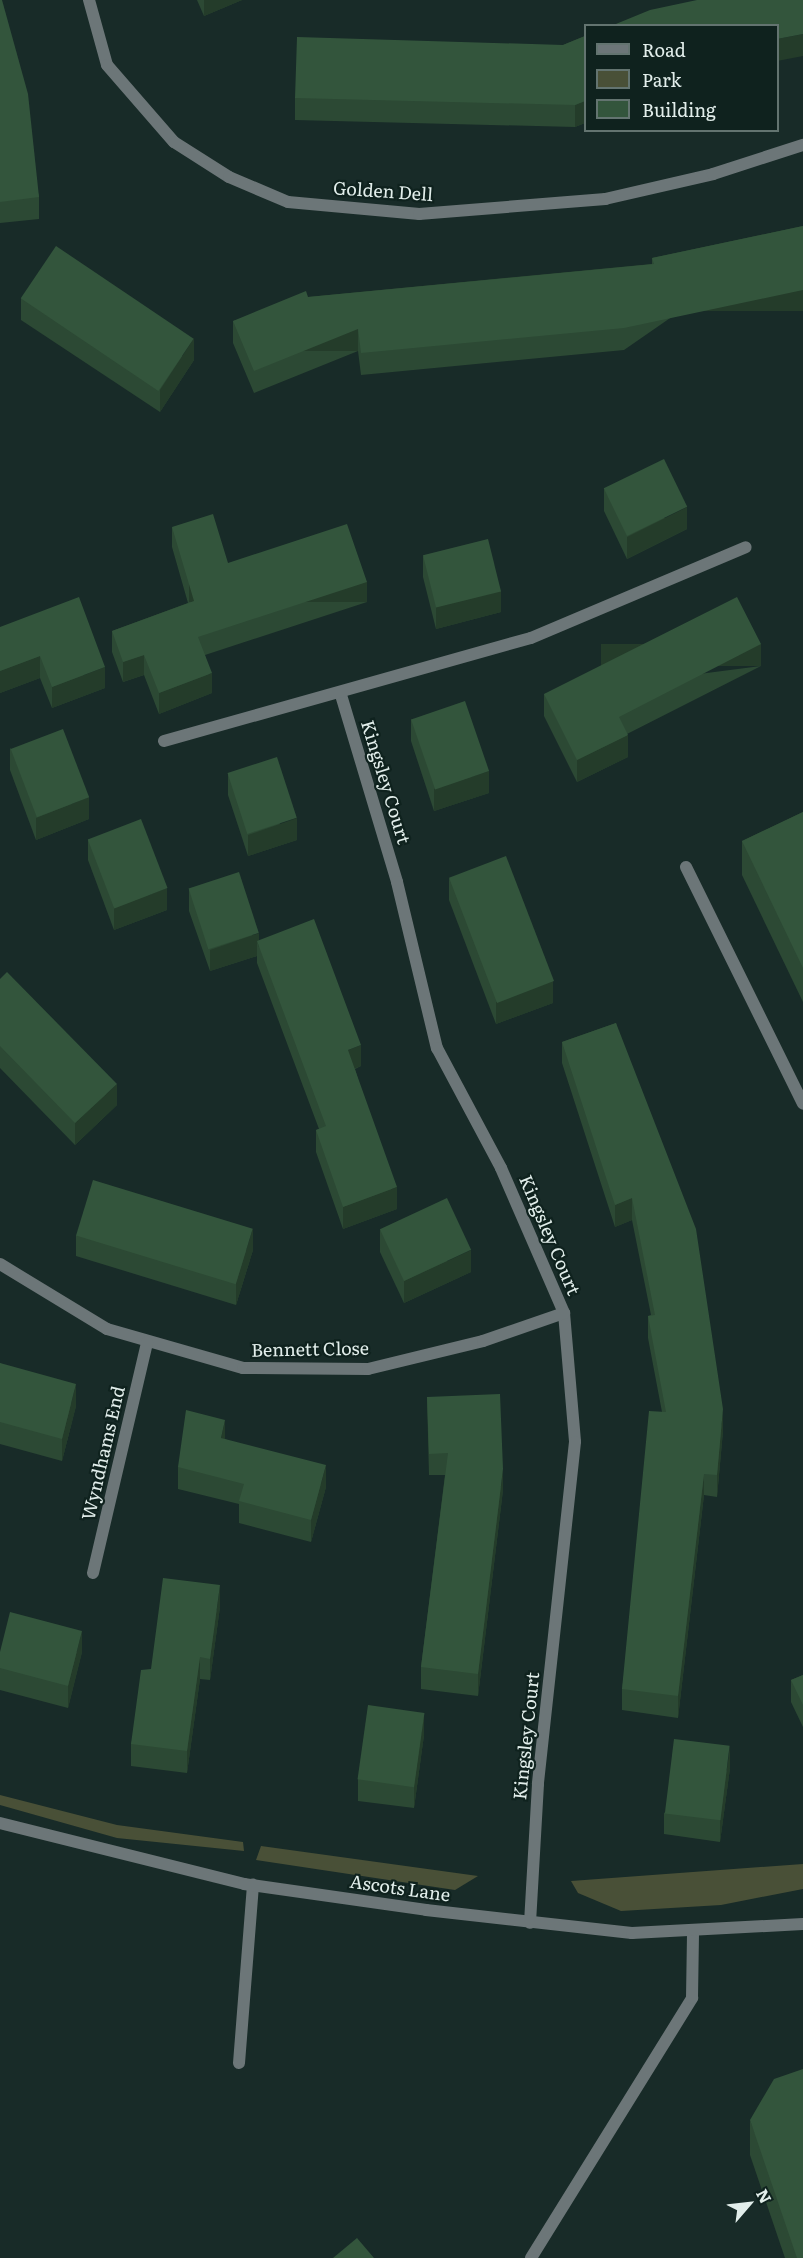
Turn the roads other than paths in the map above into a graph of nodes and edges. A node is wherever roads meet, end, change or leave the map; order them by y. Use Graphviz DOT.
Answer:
graph roads {
  1 [pos="89,0"];
  2 [pos="803,145"];
  3 [pos="746,547"];
  4 [pos="341,695"];
  5 [pos="164,741"];
  6 [pos="687,867"];
  7 [pos="803,1104"];
  8 [pos="0,1264"];
  9 [pos="564,1313"];
  10 [pos="147,1342"];
  11 [pos="93,1573"];
  12 [pos="0,1823"];
  13 [pos="253,1885"];
  14 [pos="530,1923"];
  15 [pos="803,1924"];
  16 [pos="693,1932"];
  17 [pos="239,2063"];
  18 [pos="531,2258"];
  1 -- 2 [label="street, Golden Dell"];
  3 -- 4 [label="street"];
  4 -- 5 [label="street"];
  4 -- 9 [label="street, Kingsley Court"];
  6 -- 7 [label="street"];
  8 -- 10 [label="street, Bennett Close"];
  9 -- 10 [label="street, Bennett Close"];
  9 -- 14 [label="street, Kingsley Court"];
  10 -- 11 [label="street, Wyndhams End"];
  12 -- 13 [label="street, Ascots Lane"];
  13 -- 14 [label="street, Ascots Lane"];
  13 -- 17 [label="street"];
  14 -- 16 [label="street, Ascots Lane"];
  15 -- 16 [label="street, Ascots Lane"];
  16 -- 18 [label="street"];
}
